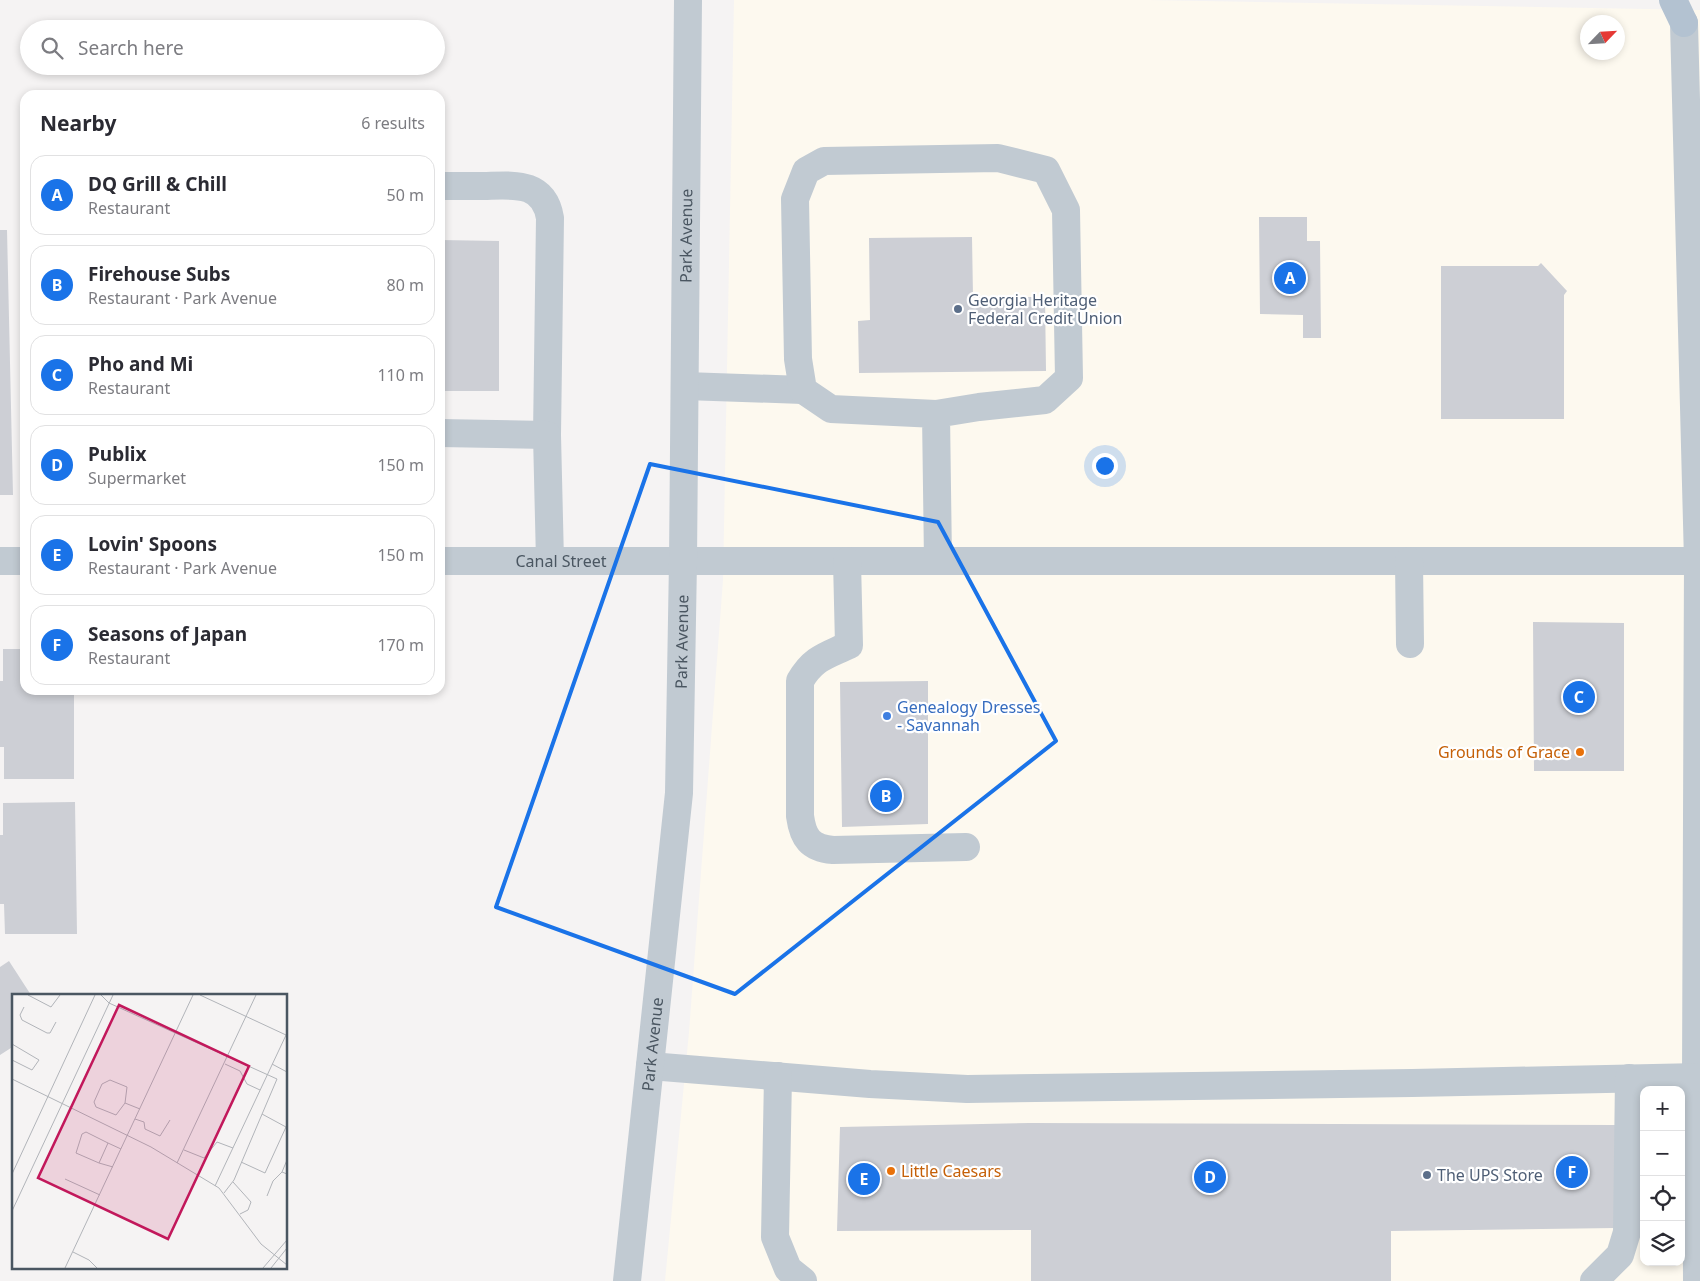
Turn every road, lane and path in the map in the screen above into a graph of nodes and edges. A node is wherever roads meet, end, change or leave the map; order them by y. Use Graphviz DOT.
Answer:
graph roads {
  1 [pos="688,0"];
  2 [pos="1685,7"];
  3 [pos="445,186"];
  4 [pos="685,386"];
  5 [pos="803,390"];
  6 [pos="936,414"];
  7 [pos="445,433"];
  8 [pos="547,435"];
  9 [pos="0,561"];
  10 [pos="20,561"];
  11 [pos="445,561"];
  12 [pos="550,561"];
  13 [pos="684,561"];
  14 [pos="847,561"];
  15 [pos="938,561"];
  16 [pos="1409,561"];
  17 [pos="1699,561"];
  18 [pos="1410,644"];
  19 [pos="966,847"];
  20 [pos="650,1066"];
  21 [pos="778,1076"];
  22 [pos="1698,1077"];
  23 [pos="1629,1078"];
  24 [pos="627,1281"];
  25 [pos="804,1281"];
  26 [pos="1594,1281"];
  27 [pos="1698,1281"];
  1 -- 4 [label="street, Park Avenue"];
  2 -- 17 [label="street"];
  3 -- 8 [label="street"];
  4 -- 5 [label="street"];
  4 -- 13 [label="street, Park Avenue"];
  5 -- 6 [label="street"];
  5 -- 6 [label="street"];
  6 -- 15 [label="street"];
  7 -- 8 [label="street"];
  8 -- 12 [label="street"];
  9 -- 10 [label="street"];
  11 -- 12 [label="street, Canal Street"];
  12 -- 13 [label="street, Canal Street"];
  13 -- 14 [label="street, Canal Street"];
  13 -- 20 [label="street, Park Avenue"];
  14 -- 15 [label="street, Canal Street"];
  14 -- 19 [label="street"];
  15 -- 16 [label="street, Canal Street"];
  16 -- 17 [label="street, Canal Street"];
  16 -- 18 [label="street"];
  17 -- 22 [label="street"];
  20 -- 21 [label="street"];
  20 -- 24 [label="street, Park Avenue"];
  21 -- 23 [label="street"];
  21 -- 25 [label="street"];
  22 -- 23 [label="street"];
  22 -- 27 [label="street"];
  23 -- 26 [label="street"];
}
